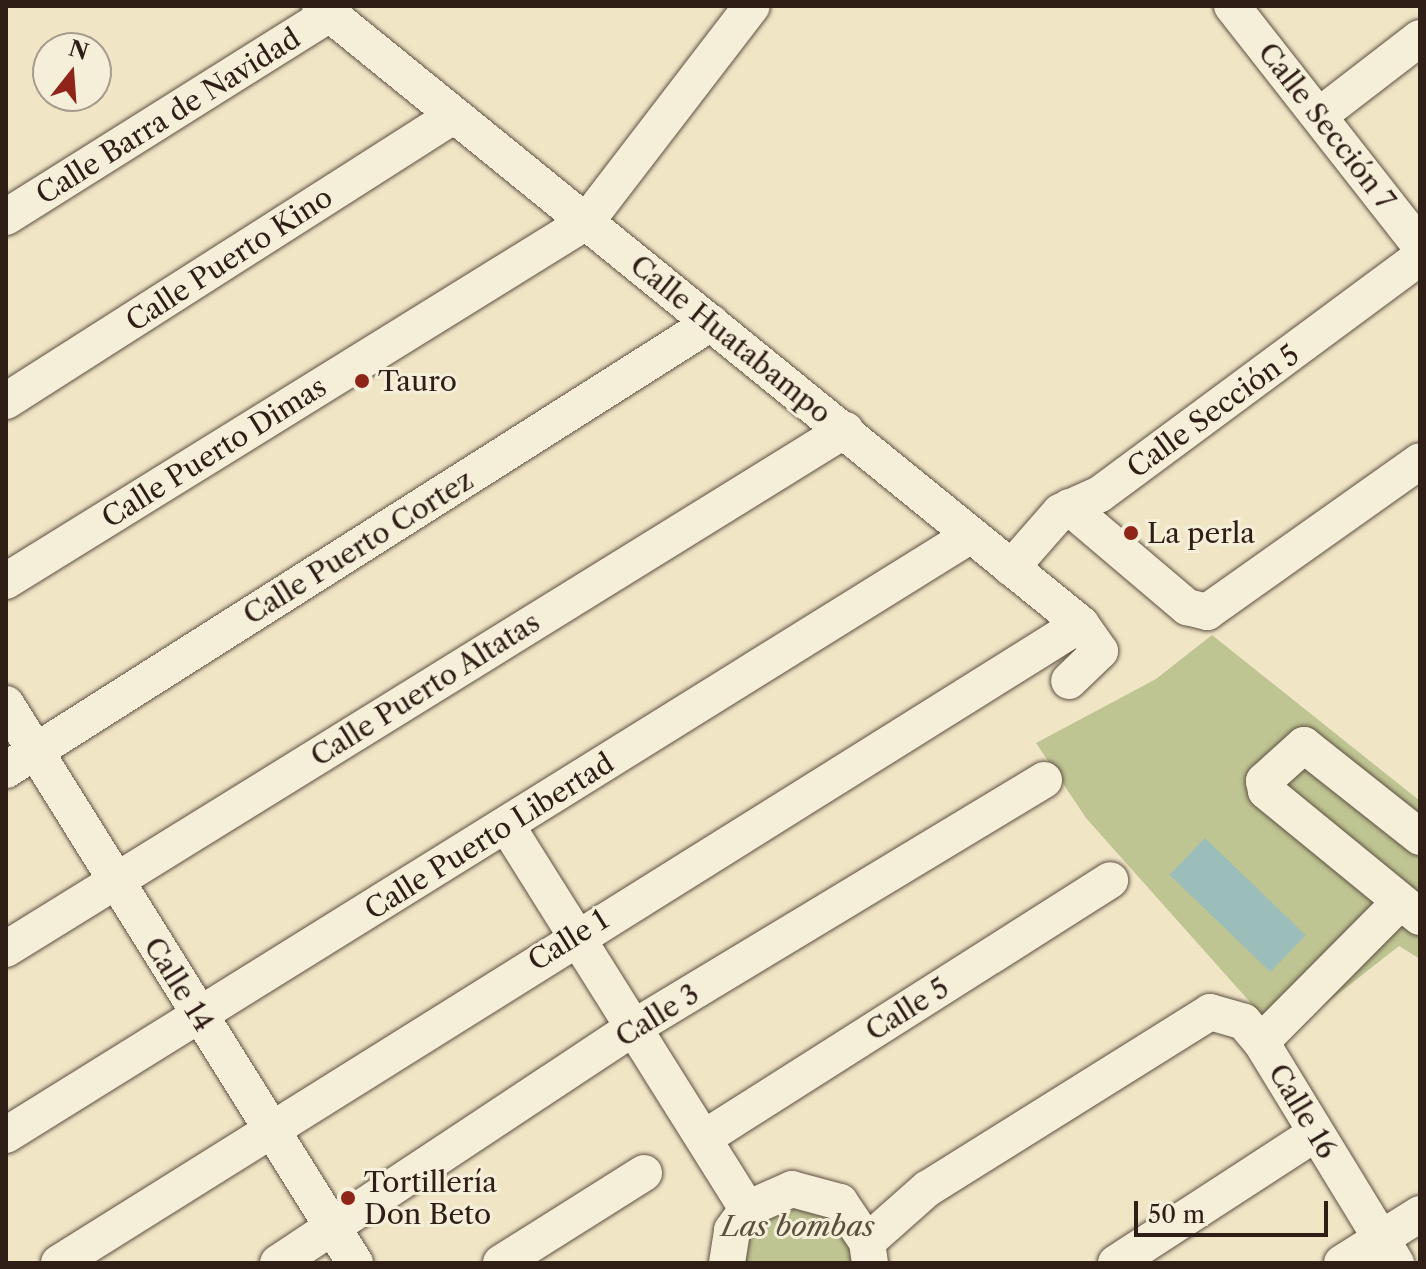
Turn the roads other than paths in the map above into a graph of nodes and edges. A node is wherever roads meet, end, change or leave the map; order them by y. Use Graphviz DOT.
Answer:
graph roads {
  1 [pos="752,6"];
  2 [pos="1232,6"];
  3 [pos="325,10"];
  4 [pos="1420,38"];
  5 [pos="1320,115"];
  6 [pos="453,116"];
  7 [pos="6,217"];
  8 [pos="586,222"];
  9 [pos="1420,246"];
  10 [pos="1420,257"];
  11 [pos="711,323"];
  12 [pos="6,401"];
  13 [pos="845,430"];
  14 [pos="1420,461"];
  15 [pos="1069,507"];
  16 [pos="971,535"];
  17 [pos="1011,568"];
  18 [pos="6,581"];
  19 [pos="1081,624"];
  20 [pos="1069,681"];
  21 [pos="6,704"];
  22 [pos="21,761"];
  23 [pos="1044,780"];
  24 [pos="507,826"];
  25 [pos="1420,837"];
  26 [pos="115,880"];
  27 [pos="1110,880"];
  28 [pos="1410,909"];
  29 [pos="574,936"];
  30 [pos="6,949"];
  31 [pos="197,1013"];
  32 [pos="633,1028"];
  33 [pos="1261,1042"];
  34 [pos="270,1129"];
  35 [pos="1315,1134"];
  36 [pos="6,1135"];
  37 [pos="704,1138"];
  38 [pos="644,1173"];
  39 [pos="747,1209"];
  40 [pos="1420,1214"];
  41 [pos="332,1227"];
  42 [pos="863,1240"];
  43 [pos="1389,1251"];
  44 [pos="59,1263"];
  45 [pos="278,1263"];
  46 [pos="355,1263"];
  47 [pos="501,1263"];
  48 [pos="727,1263"];
  49 [pos="1116,1263"];
  50 [pos="1342,1263"];
  1 -- 8 [label="street"];
  2 -- 5 [label="street, Calle Sección 7"];
  3 -- 6 [label="street, Calle Huatabampo"];
  3 -- 7 [label="street, Calle Barra de Navidad"];
  4 -- 5 [label="street"];
  5 -- 9 [label="street, Calle Sección 7"];
  6 -- 8 [label="street, Calle Huatabampo"];
  6 -- 12 [label="street, Calle Puerto Kino"];
  8 -- 11 [label="street, Calle Huatabampo"];
  8 -- 18 [label="street, Calle Puerto Dimas"];
  10 -- 15 [label="street, Calle Sección 5"];
  11 -- 13 [label="street, Calle Huatabampo"];
  11 -- 22 [label="street, Calle Puerto Cortez"];
  13 -- 16 [label="street, Calle Huatabampo"];
  13 -- 26 [label="street, Calle Puerto Altatas"];
  14 -- 15 [label="street"];
  15 -- 17 [label="street, Calle Sección 5"];
  16 -- 17 [label="street, Calle Huatabampo"];
  16 -- 24 [label="street, Calle Puerto Libertad"];
  17 -- 19 [label="street, Calle Huatabampo"];
  19 -- 20 [label="street, Calle Huatabampo"];
  19 -- 29 [label="street, Calle 1"];
  21 -- 22 [label="street, Calle 14"];
  22 -- 26 [label="street, Calle 14"];
  23 -- 32 [label="street, Calle 3"];
  24 -- 29 [label="street"];
  24 -- 31 [label="street, Calle Puerto Libertad"];
  25 -- 28 [label="street"];
  26 -- 30 [label="street, Calle Puerto Altatas"];
  26 -- 31 [label="street, Calle 14"];
  27 -- 37 [label="street, Calle 5"];
  28 -- 33 [label="street"];
  29 -- 32 [label="street"];
  29 -- 34 [label="street, Calle 1"];
  31 -- 34 [label="street, Calle 14"];
  31 -- 36 [label="street, Calle Puerto Libertad"];
  32 -- 37 [label="street"];
  32 -- 41 [label="street, Calle 3"];
  33 -- 35 [label="street, Calle 16"];
  33 -- 42 [label="street, Calle 16"];
  34 -- 41 [label="street, Calle 14"];
  34 -- 44 [label="street, Calle 1"];
  35 -- 43 [label="street, Calle 16"];
  35 -- 49 [label="street"];
  37 -- 39 [label="street"];
  38 -- 47 [label="street"];
  39 -- 42 [label="street"];
  39 -- 48 [label="street"];
  40 -- 43 [label="street"];
  41 -- 45 [label="street, Calle 3"];
  41 -- 46 [label="street, Calle 14"];
  43 -- 50 [label="street"];
}
